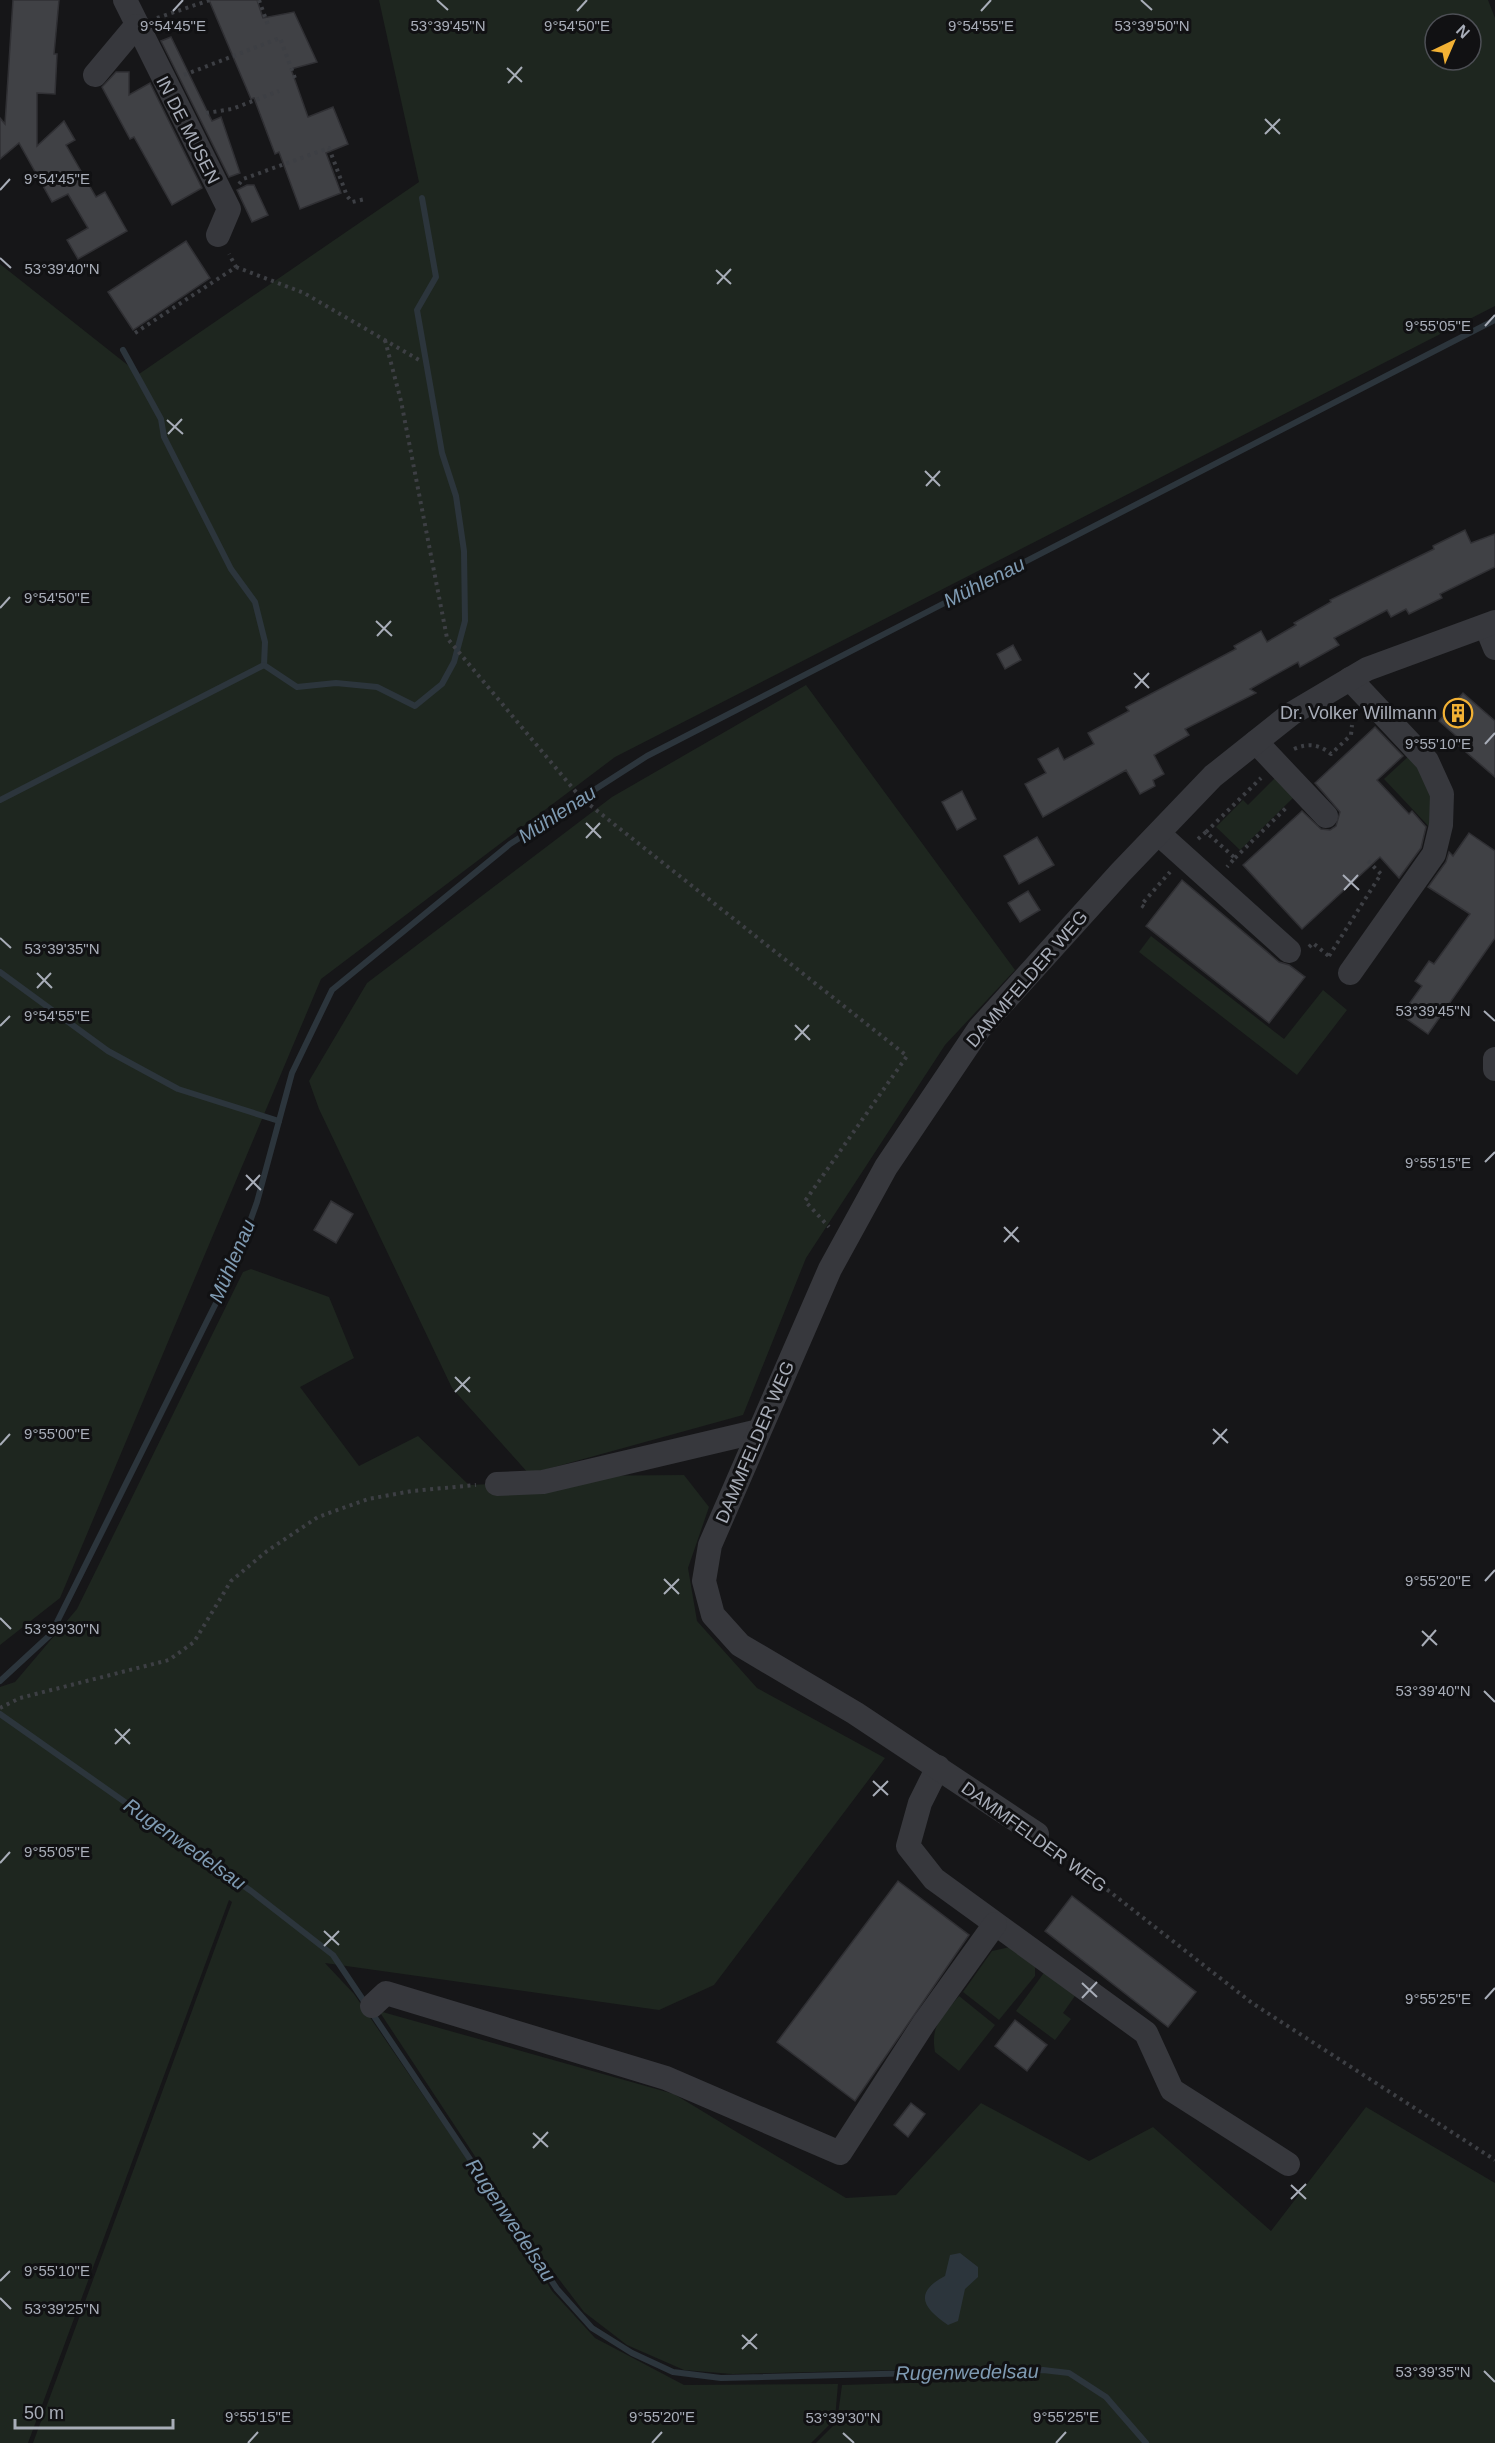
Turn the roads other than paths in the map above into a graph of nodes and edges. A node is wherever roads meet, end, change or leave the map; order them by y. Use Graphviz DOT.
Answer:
graph roads {
  1 [pos="125,0"];
  2 [pos="136,26"];
  3 [pos="94,75"];
  4 [pos="218,235"];
  5 [pos="1492,632"];
  6 [pos="1350,680"];
  7 [pos="1256,742"];
  8 [pos="1326,816"];
  9 [pos="1159,834"];
  10 [pos="1289,951"];
  11 [pos="1350,973"];
  12 [pos="1495,1059"];
  13 [pos="1495,1069"];
  14 [pos="759,1431"];
  15 [pos="498,1484"];
  16 [pos="938,1767"];
  17 [pos="1036,1834"];
  18 [pos="995,1924"];
  19 [pos="372,2006"];
  20 [pos="1288,2164"];
  1 -- 2 [label="street, IN DE MUSEN"];
  2 -- 3 [label="street"];
  2 -- 4 [label="street, IN DE MUSEN"];
  5 -- 6 [label="street, DAMMFELDER WEG"];
  6 -- 7 [label="street, DAMMFELDER WEG"];
  6 -- 11 [label="street"];
  7 -- 8 [label="street"];
  7 -- 9 [label="street, DAMMFELDER WEG"];
  9 -- 10 [label="street"];
  9 -- 14 [label="street, DAMMFELDER WEG"];
  12 -- 13 [label="street"];
  14 -- 15 [label="street"];
  14 -- 16 [label="street, DAMMFELDER WEG"];
  16 -- 17 [label="street, DAMMFELDER WEG"];
  16 -- 18 [label="street"];
  18 -- 19 [label="street"];
  18 -- 20 [label="street"];
}
